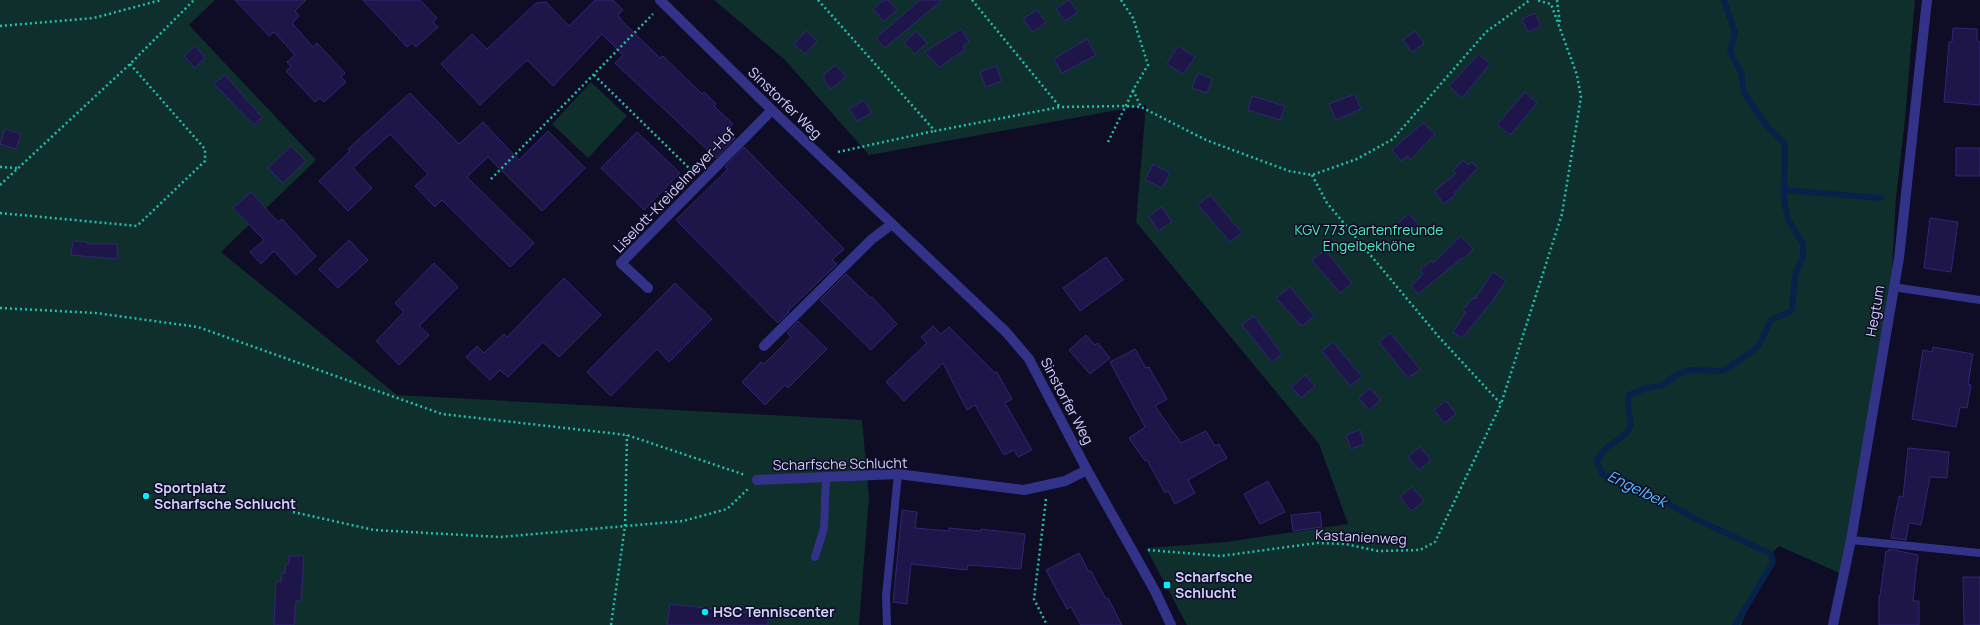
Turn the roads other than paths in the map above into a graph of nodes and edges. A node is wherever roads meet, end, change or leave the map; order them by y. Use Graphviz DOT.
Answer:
graph roads {
  1 [pos="1927,0"];
  2 [pos="662,2"];
  3 [pos="772,110"];
  4 [pos="892,224"];
  5 [pos="1893,287"];
  6 [pos="648,288"];
  7 [pos="1980,300"];
  8 [pos="764,346"];
  9 [pos="1087,470"];
  10 [pos="898,474"];
  11 [pos="826,477"];
  12 [pos="757,480"];
  13 [pos="1851,540"];
  14 [pos="1980,553"];
  15 [pos="815,557"];
  16 [pos="887,625"];
  17 [pos="1171,625"];
  18 [pos="1833,625"];
  1 -- 5 [label="street, Hegtum"];
  2 -- 3 [label="street, Sinstorfer Weg"];
  3 -- 4 [label="street, Sinstorfer Weg"];
  3 -- 6 [label="street, Liselott-Kreidelmeyer-Hof"];
  4 -- 8 [label="street"];
  4 -- 9 [label="street, Sinstorfer Weg"];
  5 -- 7 [label="lane"];
  5 -- 13 [label="street, Hegtum"];
  9 -- 10 [label="street, Scharfsche Schlucht"];
  9 -- 17 [label="street, Sinstorfer Weg"];
  10 -- 11 [label="street, Scharfsche Schlucht"];
  10 -- 16 [label="lane"];
  11 -- 12 [label="street, Scharfsche Schlucht"];
  11 -- 15 [label="lane"];
  13 -- 14 [label="lane"];
  13 -- 18 [label="street, Hegtum"];
}
